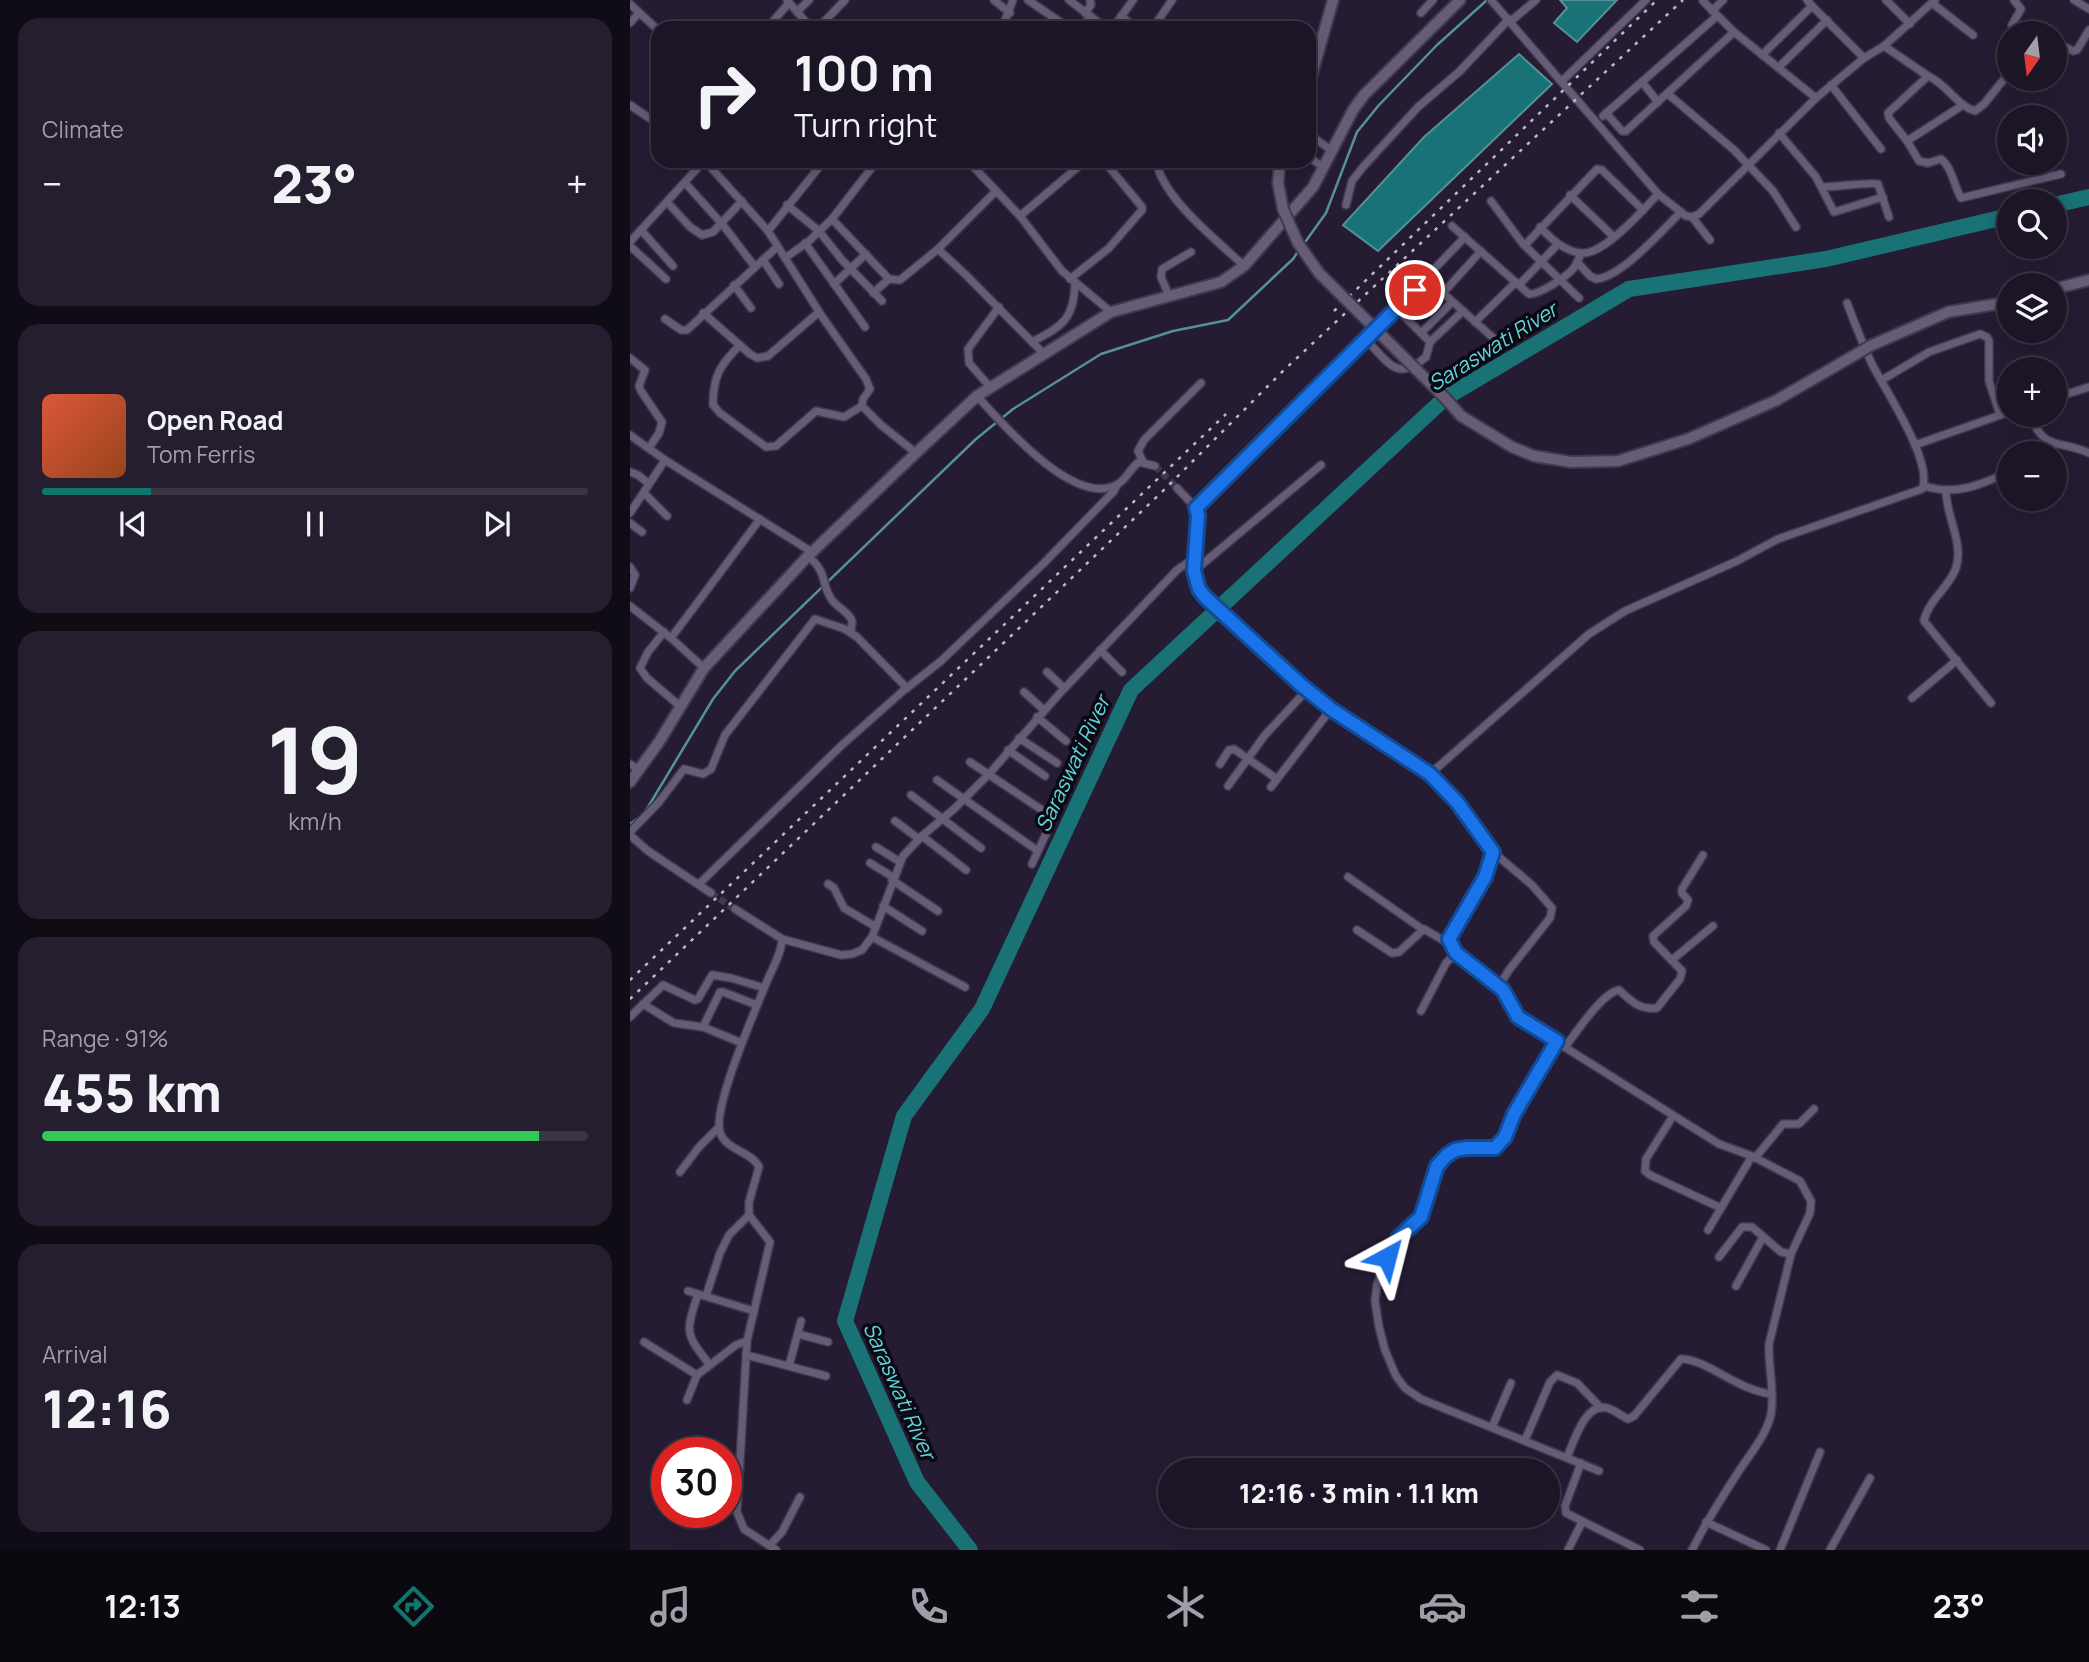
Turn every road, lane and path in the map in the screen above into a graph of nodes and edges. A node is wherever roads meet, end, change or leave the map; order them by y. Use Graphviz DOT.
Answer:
graph roads {
  1 [pos="809,0"];
  2 [pos="845,0"];
  3 [pos="995,0"];
  4 [pos="1013,0"];
  5 [pos="1028,0"];
  6 [pos="1069,0"];
  7 [pos="1090,0"];
  8 [pos="1133,0"];
  9 [pos="1172,0"];
  10 [pos="1333,0"];
  11 [pos="1433,0"];
  12 [pos="1460,0"];
  13 [pos="1536,0"];
  14 [pos="1646,0"];
  15 [pos="1723,0"];
  16 [pos="1886,0"];
  17 [pos="2014,0"];
  18 [pos="2074,0"];
  19 [pos="788,1"];
  20 [pos="1492,1"];
  21 [pos="1703,1"];
  22 [pos="1933,2"];
  23 [pos="1810,3"];
  24 [pos="630,4"];
  25 [pos="2089,9"];
  26 [pos="797,12"];
  27 [pos="639,13"];
  28 [pos="1010,13"];
  29 [pos="1421,13"];
  30 [pos="1714,13"];
  31 [pos="1088,15"];
  32 [pos="1121,16"];
  33 [pos="1510,20"];
  34 [pos="1827,20"];
  35 [pos="772,21"];
  36 [pos="805,21"];
  37 [pos="825,21"];
  38 [pos="1006,21"];
  39 [pos="1059,21"];
  40 [pos="1084,21"];
  41 [pos="1096,21"];
  42 [pos="1118,21"];
  43 [pos="1127,21"];
  44 [pos="1158,21"];
  45 [pos="2014,21"];
  46 [pos="630,23"];
  47 [pos="1910,23"];
  48 [pos="651,24"];
  49 [pos="2089,30"];
  50 [pos="1734,32"];
  51 [pos="1973,36"];
  52 [pos="1884,46"];
  53 [pos="2067,48"];
  54 [pos="1762,55"];
  55 [pos="1864,58"];
  56 [pos="1316,60"];
  57 [pos="1779,68"];
  58 [pos="1928,76"];
  59 [pos="1562,81"];
  60 [pos="1642,82"];
  61 [pos="1831,85"];
  62 [pos="1997,88"];
  63 [pos="1668,94"];
  64 [pos="1816,98"];
  65 [pos="1658,102"];
  66 [pos="630,105"];
  67 [pos="1963,105"];
  68 [pos="1606,113"];
  69 [pos="651,119"];
  70 [pos="1597,121"];
  71 [pos="1779,133"];
  72 [pos="1316,139"];
  73 [pos="1907,141"];
  74 [pos="1881,149"];
  75 [pos="1332,151"];
  76 [pos="1316,162"];
  77 [pos="1747,165"];
  78 [pos="1323,167"];
  79 [pos="699,168"];
  80 [pos="711,168"];
  81 [pos="818,168"];
  82 [pos="872,168"];
  83 [pos="975,168"];
  84 [pos="1077,168"];
  85 [pos="1110,168"];
  86 [pos="1158,168"];
  87 [pos="1279,168"];
  88 [pos="2057,175"];
  89 [pos="686,184"];
  90 [pos="1823,187"];
  91 [pos="996,191"];
  92 [pos="1658,194"];
  93 [pos="1570,195"];
  94 [pos="1883,197"];
  95 [pos="742,201"];
  96 [pos="1492,201"];
  97 [pos="668,203"];
  98 [pos="787,205"];
  99 [pos="1346,205"];
  100 [pos="1643,210"];
  101 [pos="1681,212"];
  102 [pos="1020,216"];
  103 [pos="1692,217"];
  104 [pos="1889,217"];
  105 [pos="832,219"];
  106 [pos="720,222"];
  107 [pos="1452,226"];
  108 [pos="1540,227"];
  109 [pos="1796,227"];
  110 [pos="641,230"];
  111 [pos="768,231"];
  112 [pos="819,231"];
  113 [pos="1613,236"];
  114 [pos="1465,237"];
  115 [pos="1710,240"];
  116 [pos="805,243"];
  117 [pos="630,244"];
  118 [pos="1558,244"];
  119 [pos="1525,245"];
  120 [pos="777,247"];
  121 [pos="938,249"];
  122 [pos="1481,251"];
  123 [pos="1191,252"];
  124 [pos="1581,253"];
  125 [pos="866,254"];
  126 [pos="785,258"];
  127 [pos="763,260"];
  128 [pos="1542,262"];
  129 [pos="1577,262"];
  130 [pos="673,266"];
  131 [pos="1244,266"];
  132 [pos="755,267"];
  133 [pos="850,268"];
  134 [pos="1426,278"];
  135 [pos="666,279"];
  136 [pos="889,279"];
  137 [pos="1559,279"];
  138 [pos="2089,280"];
  139 [pos="1073,281"];
  140 [pos="1517,283"];
  141 [pos="779,284"];
  142 [pos="834,284"];
  143 [pos="734,285"];
  144 [pos="2067,286"];
  145 [pos="873,293"];
  146 [pos="1443,293"];
  147 [pos="1169,296"];
  148 [pos="1579,298"];
  149 [pos="882,301"];
  150 [pos="1452,302"];
  151 [pos="1847,303"];
  152 [pos="1997,304"];
  153 [pos="999,307"];
  154 [pos="751,308"];
  155 [pos="1397,309"];
  156 [pos="819,312"];
  157 [pos="1111,312"];
  158 [pos="1463,312"];
  159 [pos="703,313"];
  160 [pos="664,319"];
  161 [pos="1475,322"];
  162 [pos="865,327"];
  163 [pos="1421,333"];
  164 [pos="1366,341"];
  165 [pos="1032,342"];
  166 [pos="1430,342"];
  167 [pos="1499,343"];
  168 [pos="740,345"];
  169 [pos="1044,354"];
  170 [pos="630,358"];
  171 [pos="1882,380"];
  172 [pos="1201,383"];
  173 [pos="634,385"];
  174 [pos="990,387"];
  175 [pos="2089,387"];
  176 [pos="2067,394"];
  177 [pos="977,396"];
  178 [pos="862,406"];
  179 [pos="1997,406"];
  180 [pos="1997,416"];
  181 [pos="2034,427"];
  182 [pos="630,435"];
  183 [pos="2050,441"];
  184 [pos="1915,445"];
  185 [pos="2067,447"];
  186 [pos="649,448"];
  187 [pos="916,453"];
  188 [pos="2089,453"];
  189 [pos="666,460"];
  190 [pos="1143,462"];
  191 [pos="1321,464"];
  192 [pos="1155,466"];
  193 [pos="630,472"];
  194 [pos="1997,477"];
  195 [pos="649,484"];
  196 [pos="1117,485"];
  197 [pos="1924,486"];
  198 [pos="1177,488"];
  199 [pos="1945,491"];
  200 [pos="644,493"];
  201 [pos="1196,508"];
  202 [pos="630,513"];
  203 [pos="667,516"];
  204 [pos="760,519"];
  205 [pos="630,523"];
  206 [pos="642,532"];
  207 [pos="810,554"];
  208 [pos="1194,558"];
  209 [pos="630,567"];
  210 [pos="1194,571"];
  211 [pos="630,587"];
  212 [pos="630,606"];
  213 [pos="664,632"];
  214 [pos="851,633"];
  215 [pos="671,638"];
  216 [pos="1100,650"];
  217 [pos="1957,660"];
  218 [pos="704,668"];
  219 [pos="1047,672"];
  220 [pos="1122,672"];
  221 [pos="907,688"];
  222 [pos="1064,688"];
  223 [pos="1307,690"];
  224 [pos="1024,692"];
  225 [pos="1912,698"];
  226 [pos="1991,703"];
  227 [pos="681,707"];
  228 [pos="1331,709"];
  229 [pos="1044,710"];
  230 [pos="1037,717"];
  231 [pos="1019,738"];
  232 [pos="1066,741"];
  233 [pos="1008,750"];
  234 [pos="1248,759"];
  235 [pos="970,762"];
  236 [pos="1057,763"];
  237 [pos="1220,764"];
  238 [pos="635,767"];
  239 [pos="989,774"];
  240 [pos="1430,774"];
  241 [pos="1045,776"];
  242 [pos="1277,779"];
  243 [pos="937,780"];
  244 [pos="630,782"];
  245 [pos="1228,786"];
  246 [pos="1270,787"];
  247 [pos="911,795"];
  248 [pos="963,800"];
  249 [pos="942,818"];
  250 [pos="895,821"];
  251 [pos="630,834"];
  252 [pos="920,837"];
  253 [pos="876,847"];
  254 [pos="981,848"];
  255 [pos="1038,850"];
  256 [pos="1493,852"];
  257 [pos="1703,855"];
  258 [pos="900,862"];
  259 [pos="870,863"];
  260 [pos="1032,864"];
  261 [pos="966,870"];
  262 [pos="1348,877"];
  263 [pos="893,878"];
  264 [pos="699,884"];
  265 [pos="828,884"];
  266 [pos="711,893"];
  267 [pos="883,906"];
  268 [pos="736,909"];
  269 [pos="938,911"];
  270 [pos="1713,926"];
  271 [pos="876,927"];
  272 [pos="1422,929"];
  273 [pos="1357,930"];
  274 [pos="922,931"];
  275 [pos="872,937"];
  276 [pos="782,939"];
  277 [pos="1453,949"];
  278 [pos="1672,960"];
  279 [pos="1499,986"];
  280 [pos="965,987"];
  281 [pos="764,988"];
  282 [pos="643,1004"];
  283 [pos="757,1005"];
  284 [pos="1421,1011"];
  285 [pos="630,1017"];
  286 [pos="703,1027"];
  287 [pos="1557,1041"];
  288 [pos="742,1043"];
  289 [pos="1565,1047"];
  290 [pos="1814,1109"];
  291 [pos="1673,1116"];
  292 [pos="719,1127"];
  293 [pos="1754,1157"];
  294 [pos="680,1172"];
  295 [pos="1721,1208"];
  296 [pos="749,1215"];
  297 [pos="1708,1230"];
  298 [pos="1763,1237"];
  299 [pos="1791,1254"];
  300 [pos="1719,1257"];
  301 [pos="1736,1286"];
  302 [pos="688,1291"];
  303 [pos="702,1295"];
  304 [pos="754,1311"];
  305 [pos="802,1321"];
  306 [pos="798,1334"];
  307 [pos="747,1341"];
  308 [pos="644,1342"];
  309 [pos="828,1342"];
  310 [pos="746,1355"];
  311 [pos="709,1364"];
  312 [pos="789,1366"];
  313 [pos="697,1375"];
  314 [pos="826,1376"];
  315 [pos="1511,1383"];
  316 [pos="1772,1394"];
  317 [pos="687,1400"];
  318 [pos="1601,1408"];
  319 [pos="1492,1427"];
  320 [pos="1525,1440"];
  321 [pos="1820,1452"];
  322 [pos="1567,1457"];
  323 [pos="1581,1463"];
  324 [pos="1599,1471"];
  325 [pos="1870,1478"];
  326 [pos="800,1497"];
  327 [pos="1582,1522"];
  328 [pos="1706,1522"];
  329 [pos="775,1549"];
  330 [pos="1568,1550"];
  331 [pos="1640,1550"];
  332 [pos="1692,1550"];
  333 [pos="1766,1550"];
  334 [pos="1780,1550"];
  335 [pos="1830,1550"];
  1 -- 26 [label="street"];
  2 -- 37 [label="street"];
  3 -- 28 [label="street"];
  4 -- 28 [label="street"];
  5 -- 39 [label="street"];
  6 -- 31 [label="street"];
  7 -- 31 [label="street"];
  8 -- 32 [label="street"];
  9 -- 44 [label="street"];
  10 -- 56 [label="street"];
  11 -- 29 [label="street"];
  12 -- 75 [label="street"];
  13 -- 33 [label="street"];
  14 -- 59 [label="street"];
  15 -- 30 [label="street"];
  16 -- 47 [label="street"];
  17 -- 45 [label="street"];
  18 -- 25 [label="street"];
  19 -- 26 [label="street"];
  19 -- 35 [label="street"];
  20 -- 33 [label="street"];
  21 -- 30 [label="street"];
  22 -- 47 [label="street"];
  22 -- 51 [label="street"];
  23 -- 34 [label="street"];
  23 -- 54 [label="street"];
  24 -- 27 [label="street"];
  26 -- 36 [label="street"];
  27 -- 46 [label="street"];
  27 -- 48 [label="street"];
  28 -- 38 [label="street"];
  30 -- 50 [label="street"];
  30 -- 60 [label="street"];
  31 -- 40 [label="street"];
  31 -- 41 [label="street"];
  32 -- 42 [label="street"];
  32 -- 43 [label="street"];
  33 -- 59 [label="street"];
  33 -- 99 [label="street"];
  34 -- 55 [label="street"];
  34 -- 57 [label="street"];
  47 -- 52 [label="street"];
  49 -- 53 [label="street"];
  50 -- 54 [label="street"];
  50 -- 63 [label="street"];
  52 -- 55 [label="street"];
  52 -- 58 [label="street"];
  54 -- 57 [label="street"];
  55 -- 61 [label="street"];
  57 -- 64 [label="street"];
  58 -- 67 [label="street"];
  58 -- 73 [label="street"];
  59 -- 70 [label="street"];
  60 -- 65 [label="street"];
  60 -- 68 [label="street"];
  61 -- 64 [label="street"];
  61 -- 74 [label="street"];
  62 -- 67 [label="street"];
  63 -- 65 [label="street"];
  63 -- 77 [label="street"];
  64 -- 71 [label="street"];
  65 -- 68 [label="street"];
  66 -- 69 [label="street"];
  67 -- 73 [label="street"];
  68 -- 70 [label="street"];
  70 -- 92 [label="street"];
  71 -- 77 [label="street"];
  71 -- 90 [label="street"];
  72 -- 75 [label="street"];
  73 -- 88 [label="street"];
  75 -- 78 [label="street"];
  76 -- 78 [label="street"];
  77 -- 103 [label="street"];
  77 -- 109 [label="street"];
  78 -- 131 [label="street"];
  79 -- 89 [label="street"];
  80 -- 95 [label="street"];
  81 -- 98 [label="street"];
  82 -- 105 [label="street"];
  83 -- 91 [label="street"];
  84 -- 102 [label="street"];
  85 -- 139 [label="street"];
  86 -- 131 [label="street"];
  87 -- 152 [label="street, bridge"];
  89 -- 97 [label="street"];
  89 -- 106 [label="street"];
  90 -- 94 [label="street"];
  90 -- 94 [label="street"];
  91 -- 102 [label="street"];
  91 -- 121 [label="street"];
  92 -- 100 [label="street"];
  92 -- 101 [label="street"];
  93 -- 100 [label="street"];
  93 -- 108 [label="street"];
  93 -- 113 [label="street"];
  94 -- 104 [label="street"];
  95 -- 106 [label="street"];
  95 -- 111 [label="street"];
  96 -- 119 [label="street"];
  97 -- 106 [label="street"];
  97 -- 110 [label="street"];
  98 -- 111 [label="street"];
  98 -- 112 [label="street"];
  100 -- 113 [label="street"];
  101 -- 103 [label="street"];
  101 -- 129 [label="street"];
  102 -- 139 [label="street"];
  103 -- 115 [label="street"];
  105 -- 112 [label="street"];
  105 -- 125 [label="street"];
  106 -- 132 [label="street"];
  107 -- 114 [label="street"];
  108 -- 118 [label="street"];
  108 -- 119 [label="street"];
  110 -- 117 [label="street"];
  110 -- 130 [label="street"];
  111 -- 120 [label="street"];
  112 -- 116 [label="street"];
  112 -- 133 [label="street"];
  113 -- 124 [label="street"];
  114 -- 122 [label="street"];
  114 -- 134 [label="street"];
  116 -- 126 [label="street"];
  116 -- 142 [label="street"];
  117 -- 135 [label="street"];
  118 -- 124 [label="street"];
  118 -- 128 [label="street"];
  119 -- 128 [label="street"];
  120 -- 126 [label="street"];
  120 -- 127 [label="street"];
  121 -- 136 [label="street"];
  121 -- 153 [label="street"];
  122 -- 140 [label="street"];
  122 -- 146 [label="street"];
  123 -- 147 [label="street"];
  124 -- 129 [label="street"];
  125 -- 133 [label="street"];
  125 -- 136 [label="street"];
  126 -- 156 [label="street"];
  127 -- 132 [label="street"];
  127 -- 141 [label="street"];
  128 -- 137 [label="street"];
  128 -- 140 [label="street"];
  129 -- 137 [label="street"];
  131 -- 147 [label="street"];
  132 -- 143 [label="street"];
  133 -- 142 [label="street"];
  133 -- 145 [label="street"];
  134 -- 146 [label="street"];
  134 -- 155 [label="street"];
  136 -- 145 [label="street"];
  137 -- 140 [label="street"];
  137 -- 148 [label="street"];
  138 -- 144 [label="street"];
  139 -- 157 [label="street"];
  139 -- 165 [label="street"];
  140 -- 161 [label="street"];
  142 -- 162 [label="street"];
  143 -- 154 [label="street"];
  143 -- 159 [label="street"];
  145 -- 149 [label="street"];
  146 -- 150 [label="street"];
  147 -- 157 [label="street"];
  150 -- 158 [label="street"];
  150 -- 163 [label="street"];
  151 -- 171 [label="street"];
  153 -- 165 [label="street"];
  153 -- 174 [label="street"];
  155 -- 163 [label="street"];
  155 -- 164 [label="street"];
  156 -- 168 [label="street"];
  156 -- 178 [label="street"];
  157 -- 169 [label="street"];
  158 -- 161 [label="street"];
  158 -- 166 [label="street"];
  159 -- 160 [label="street"];
  159 -- 168 [label="street"];
  161 -- 167 [label="street"];
  163 -- 166 [label="street"];
  164 -- 166 [label="street"];
  164 -- 201 [label="street"];
  165 -- 169 [label="street"];
  168 -- 178 [label="street"];
  169 -- 174 [label="street"];
  170 -- 173 [label="street"];
  171 -- 179 [label="street"];
  171 -- 184 [label="street"];
  172 -- 190 [label="street"];
  173 -- 186 [label="street"];
  174 -- 177 [label="street"];
  175 -- 176 [label="street"];
  177 -- 187 [label="street"];
  177 -- 196 [label="street"];
  178 -- 187 [label="street"];
  180 -- 184 [label="street"];
  181 -- 183 [label="street"];
  182 -- 186 [label="street"];
  184 -- 197 [label="street"];
  185 -- 188 [label="street"];
  186 -- 189 [label="street"];
  187 -- 207 [label="street"];
  189 -- 195 [label="street"];
  189 -- 204 [label="street"];
  190 -- 192 [label="street"];
  190 -- 196 [label="street"];
  191 -- 210 [label="street"];
  193 -- 195 [label="street"];
  194 -- 199 [label="street"];
  195 -- 200 [label="street"];
  196 -- 221 [label="street"];
  197 -- 199 [label="street"];
  197 -- 240 [label="street"];
  198 -- 201 [label="street"];
  199 -- 217 [label="street"];
  200 -- 202 [label="street"];
  200 -- 203 [label="street"];
  201 -- 208 [label="street"];
  204 -- 207 [label="street"];
  204 -- 215 [label="street"];
  205 -- 206 [label="street"];
  207 -- 214 [label="street"];
  207 -- 218 [label="street"];
  208 -- 210 [label="street"];
  208 -- 216 [label="street"];
  209 -- 211 [label="street"];
  210 -- 223 [label="street"];
  212 -- 213 [label="street"];
  213 -- 215 [label="street"];
  213 -- 227 [label="street"];
  214 -- 221 [label="street"];
  214 -- 251 [label="street"];
  215 -- 218 [label="street"];
  216 -- 220 [label="street"];
  216 -- 222 [label="street"];
  217 -- 225 [label="street"];
  217 -- 226 [label="street"];
  218 -- 227 [label="street"];
  219 -- 222 [label="street"];
  221 -- 264 [label="street"];
  222 -- 229 [label="street"];
  223 -- 228 [label="street"];
  223 -- 234 [label="street"];
  224 -- 229 [label="street"];
  227 -- 238 [label="street"];
  228 -- 240 [label="street"];
  228 -- 242 [label="street"];
  229 -- 230 [label="street"];
  230 -- 231 [label="street"];
  230 -- 232 [label="street"];
  231 -- 233 [label="street"];
  231 -- 236 [label="street"];
  233 -- 239 [label="street"];
  233 -- 241 [label="street"];
  234 -- 237 [label="street"];
  234 -- 242 [label="street"];
  234 -- 245 [label="street"];
  235 -- 239 [label="street"];
  238 -- 244 [label="street"];
  239 -- 248 [label="street"];
  239 -- 255 [label="street"];
  240 -- 256 [label="street"];
  242 -- 246 [label="street"];
  243 -- 248 [label="street"];
  247 -- 249 [label="street"];
  248 -- 249 [label="street"];
  248 -- 255 [label="street"];
  249 -- 252 [label="street"];
  249 -- 254 [label="street"];
  250 -- 252 [label="street"];
  251 -- 264 [label="street"];
  252 -- 258 [label="street"];
  252 -- 261 [label="street"];
  253 -- 258 [label="street"];
  255 -- 260 [label="street"];
  256 -- 277 [label="street"];
  256 -- 279 [label="street"];
  257 -- 278 [label="street"];
  258 -- 263 [label="street"];
  259 -- 263 [label="street"];
  262 -- 272 [label="street"];
  263 -- 267 [label="street"];
  263 -- 269 [label="street"];
  264 -- 266 [label="street"];
  265 -- 271 [label="street"];
  267 -- 271 [label="street"];
  267 -- 274 [label="street"];
  268 -- 276 [label="street"];
  270 -- 278 [label="street"];
  271 -- 275 [label="street"];
  272 -- 273 [label="street"];
  272 -- 277 [label="street"];
  275 -- 276 [label="street"];
  275 -- 280 [label="street"];
  276 -- 281 [label="street"];
  277 -- 279 [label="street"];
  277 -- 284 [label="street"];
  278 -- 289 [label="street"];
  279 -- 287 [label="street"];
  281 -- 282 [label="street"];
  281 -- 283 [label="street"];
  282 -- 285 [label="street"];
  282 -- 286 [label="street"];
  283 -- 286 [label="street"];
  283 -- 288 [label="street"];
  286 -- 288 [label="street"];
  287 -- 289 [label="street"];
  287 -- 319 [label="street"];
  288 -- 292 [label="street"];
  289 -- 291 [label="street"];
  290 -- 293 [label="street"];
  291 -- 293 [label="street"];
  291 -- 295 [label="street"];
  292 -- 294 [label="street"];
  292 -- 296 [label="street"];
  293 -- 295 [label="street"];
  293 -- 299 [label="street"];
  295 -- 297 [label="street"];
  296 -- 303 [label="street"];
  296 -- 304 [label="street"];
  298 -- 299 [label="street"];
  298 -- 300 [label="street"];
  298 -- 301 [label="street"];
  299 -- 316 [label="street"];
  302 -- 303 [label="street"];
  303 -- 304 [label="street"];
  303 -- 311 [label="street"];
  304 -- 307 [label="street"];
  305 -- 306 [label="street"];
  306 -- 309 [label="street"];
  306 -- 312 [label="street"];
  307 -- 310 [label="street"];
  307 -- 311 [label="street"];
  308 -- 313 [label="street"];
  310 -- 312 [label="street"];
  310 -- 329 [label="street"];
  311 -- 313 [label="street"];
  312 -- 314 [label="street"];
  313 -- 317 [label="street"];
  315 -- 319 [label="street"];
  316 -- 318 [label="street"];
  316 -- 328 [label="street"];
  318 -- 320 [label="street"];
  318 -- 322 [label="street"];
  319 -- 320 [label="street"];
  320 -- 322 [label="street"];
  321 -- 334 [label="street"];
  322 -- 323 [label="street"];
  323 -- 324 [label="street"];
  323 -- 327 [label="street"];
  325 -- 335 [label="street"];
  326 -- 329 [label="street"];
  327 -- 330 [label="street"];
  327 -- 331 [label="street"];
  328 -- 332 [label="street"];
  328 -- 333 [label="street"];
}
